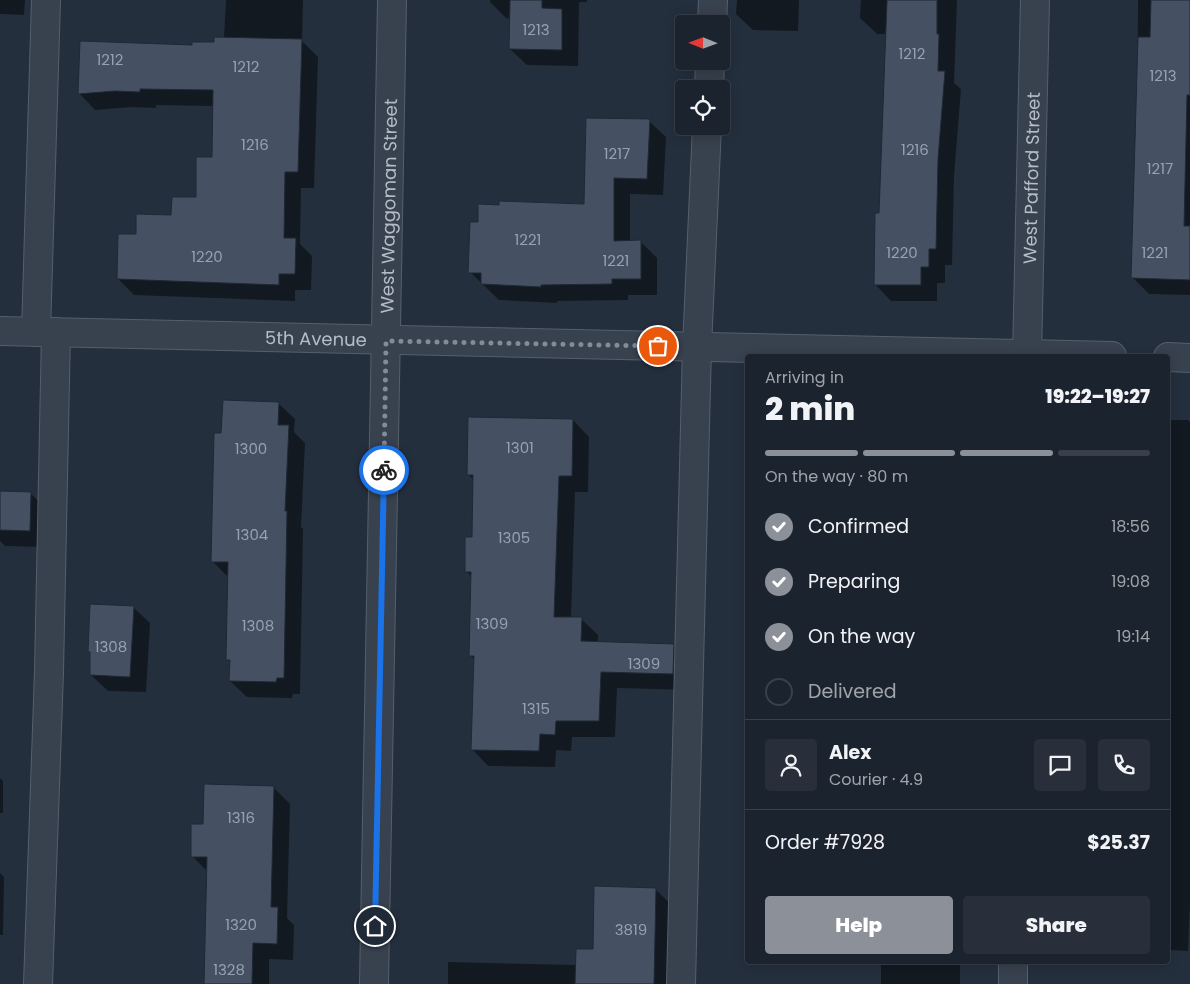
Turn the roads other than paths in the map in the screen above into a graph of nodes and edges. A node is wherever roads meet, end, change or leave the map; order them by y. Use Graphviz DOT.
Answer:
graph roads {
  1 [pos="46,0"];
  2 [pos="392,0"];
  3 [pos="713,0"];
  4 [pos="1035,0"];
  5 [pos="712,15"];
  6 [pos="707,135"];
  7 [pos="0,331"];
  8 [pos="46,332"];
  9 [pos="386,341"];
  10 [pos="697,347"];
  11 [pos="986,354"];
  12 [pos="1027,354"];
  13 [pos="1170,358"];
  14 [pos="1190,358"];
  15 [pos="1014,964"];
  16 [pos="38,984"];
  17 [pos="374,984"];
  18 [pos="681,984"];
  19 [pos="1013,984"];
  1 -- 8 [label="street"];
  2 -- 9 [label="street, West Waggoman Street"];
  3 -- 5 [label="street"];
  4 -- 12 [label="street, West Pafford Street"];
  6 -- 10 [label="street"];
  7 -- 8 [label="street, 5th Avenue"];
  8 -- 9 [label="street, 5th Avenue"];
  8 -- 16 [label="street"];
  9 -- 10 [label="street, 5th Avenue"];
  9 -- 17 [label="street, West Waggoman Street"];
  10 -- 11 [label="street, 5th Avenue"];
  10 -- 18 [label="street"];
  13 -- 14 [label="street"];
  15 -- 19 [label="street"];
}
